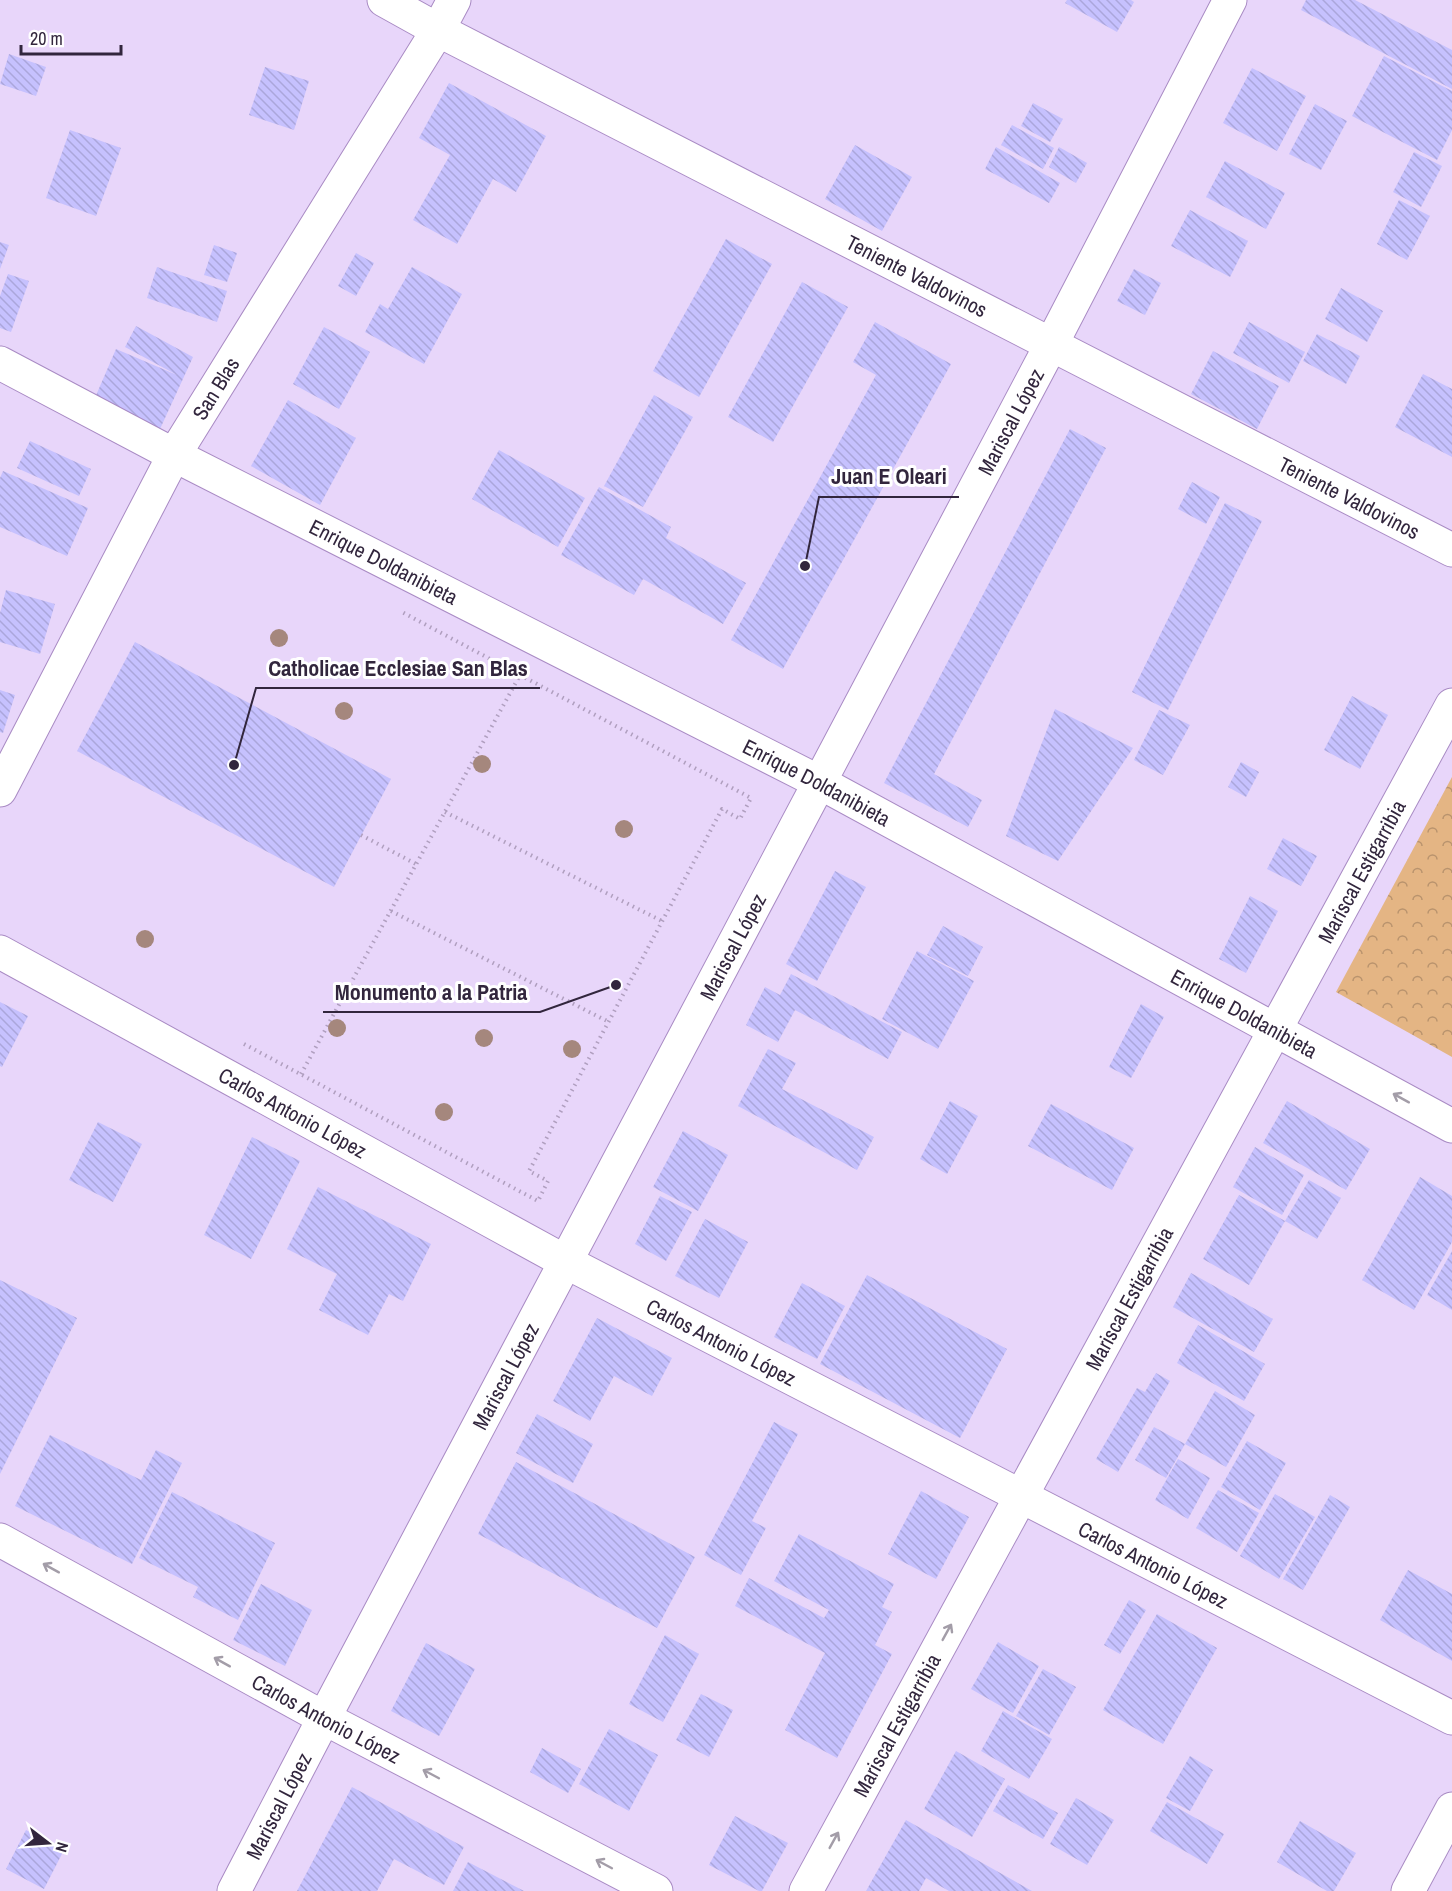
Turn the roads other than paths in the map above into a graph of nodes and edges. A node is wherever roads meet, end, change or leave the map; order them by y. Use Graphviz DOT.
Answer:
graph roads {
  1 [pos="384,0"];
  2 [pos="454,0"];
  3 [pos="1230,0"];
  4 [pos="438,30"];
  5 [pos="1051,345"];
  6 [pos="0,363"];
  7 [pos="174,454"];
  8 [pos="1452,550"];
  9 [pos="1452,705"];
  10 [pos="819,782"];
  11 [pos="0,790"];
  12 [pos="0,952"];
  13 [pos="1275,1029"];
  14 [pos="1452,1126"];
  15 [pos="566,1262"];
  16 [pos="1022,1496"];
  17 [pos="0,1540"];
  18 [pos="324,1718"];
  19 [pos="1452,1718"];
  20 [pos="1452,1809"];
  21 [pos="234,1891"];
  22 [pos="656,1891"];
  23 [pos="806,1891"];
  24 [pos="1408,1891"];
  1 -- 4 [label="street, Teniente Valdovinos"];
  2 -- 4 [label="street, San Blas"];
  3 -- 5 [label="street, Mariscal López"];
  4 -- 5 [label="street, Teniente Valdovinos"];
  4 -- 7 [label="street, San Blas"];
  5 -- 8 [label="street, Teniente Valdovinos"];
  5 -- 10 [label="street, Mariscal López"];
  6 -- 7 [label="street, Enrique Doldanibieta"];
  7 -- 10 [label="street, Enrique Doldanibieta"];
  7 -- 11 [label="street, San Blas"];
  9 -- 13 [label="street, Mariscal Estigarribia"];
  10 -- 13 [label="street, Enrique Doldanibieta"];
  10 -- 15 [label="street, Mariscal López"];
  12 -- 15 [label="street, Carlos Antonio López"];
  14 -- 13 [label="street, Enrique Doldanibieta, one-way"];
  13 -- 16 [label="street, Mariscal Estigarribia"];
  15 -- 16 [label="street, Carlos Antonio López"];
  15 -- 18 [label="street, Mariscal López"];
  16 -- 19 [label="street, Carlos Antonio López"];
  23 -- 16 [label="street, Mariscal Estigarribia, one-way"];
  18 -- 17 [label="street, Carlos Antonio López, one-way"];
  18 -- 21 [label="street, Mariscal López"];
  22 -- 18 [label="street, Carlos Antonio López, one-way"];
  20 -- 24 [label="street"];
}
